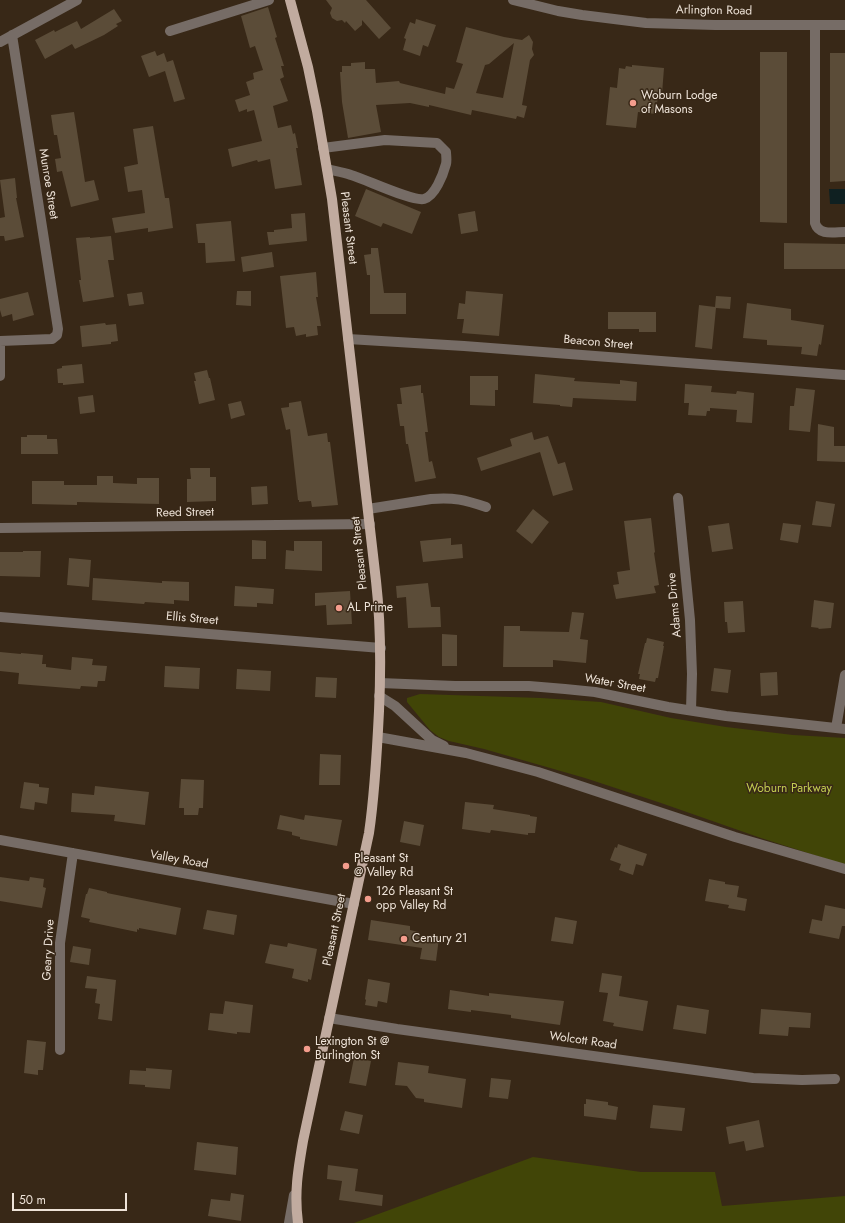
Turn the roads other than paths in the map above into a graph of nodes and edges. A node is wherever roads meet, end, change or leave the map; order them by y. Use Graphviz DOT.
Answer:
graph roads {
  1 [pos="77,0"];
  2 [pos="269,0"];
  3 [pos="290,0"];
  4 [pos="513,0"];
  5 [pos="815,25"];
  6 [pos="845,25"];
  7 [pos="170,32"];
  8 [pos="12,35"];
  9 [pos="0,42"];
  10 [pos="323,148"];
  11 [pos="327,169"];
  12 [pos="845,232"];
  13 [pos="348,339"];
  14 [pos="0,341"];
  15 [pos="845,375"];
  16 [pos="0,376"];
  17 [pos="678,498"];
  18 [pos="486,507"];
  19 [pos="368,509"];
  20 [pos="370,524"];
  21 [pos="0,528"];
  22 [pos="0,617"];
  23 [pos="381,648"];
  24 [pos="845,675"];
  25 [pos="380,683"];
  26 [pos="380,696"];
  27 [pos="691,710"];
  28 [pos="840,729"];
  29 [pos="378,737"];
  30 [pos="457,751"];
  31 [pos="0,840"];
  32 [pos="74,853"];
  33 [pos="845,868"];
  34 [pos="354,904"];
  35 [pos="329,1018"];
  36 [pos="60,1050"];
  37 [pos="835,1079"];
  38 [pos="298,1174"];
  39 [pos="289,1223"];
  40 [pos="298,1223"];
  1 -- 8 [label="street"];
  2 -- 7 [label="street"];
  3 -- 10 [label="main road, Pleasant Street"];
  4 -- 5 [label="street, Arlington Road"];
  5 -- 6 [label="street, Arlington Road"];
  5 -- 12 [label="street"];
  8 -- 9 [label="street"];
  8 -- 14 [label="street, Munroe Street"];
  10 -- 11 [label="main road, Pleasant Street"];
  10 -- 11 [label="street"];
  11 -- 13 [label="main road, Pleasant Street"];
  13 -- 15 [label="street, Beacon Street"];
  13 -- 19 [label="main road, Pleasant Street"];
  14 -- 16 [label="street"];
  17 -- 27 [label="street, Adams Drive"];
  18 -- 19 [label="street"];
  19 -- 20 [label="main road, Pleasant Street"];
  20 -- 21 [label="street, Reed Street"];
  20 -- 23 [label="main road, Pleasant Street"];
  22 -- 23 [label="street, Ellis Street"];
  23 -- 25 [label="main road, Pleasant Street"];
  24 -- 28 [label="street"];
  25 -- 26 [label="main road, Pleasant Street"];
  25 -- 27 [label="street, Water Street"];
  26 -- 29 [label="main road, Pleasant Street"];
  26 -- 30 [label="street"];
  27 -- 28 [label="street, Water Street"];
  29 -- 30 [label="street"];
  29 -- 34 [label="main road, Pleasant Street"];
  30 -- 33 [label="street"];
  31 -- 32 [label="street, Valley Road"];
  32 -- 34 [label="street, Valley Road"];
  32 -- 36 [label="street, Geary Drive"];
  34 -- 35 [label="main road, Pleasant Street"];
  35 -- 37 [label="street, Wolcott Road"];
  35 -- 38 [label="main road, Pleasant Street"];
  38 -- 39 [label="street"];
  38 -- 40 [label="main road, Pleasant Street"];
}
